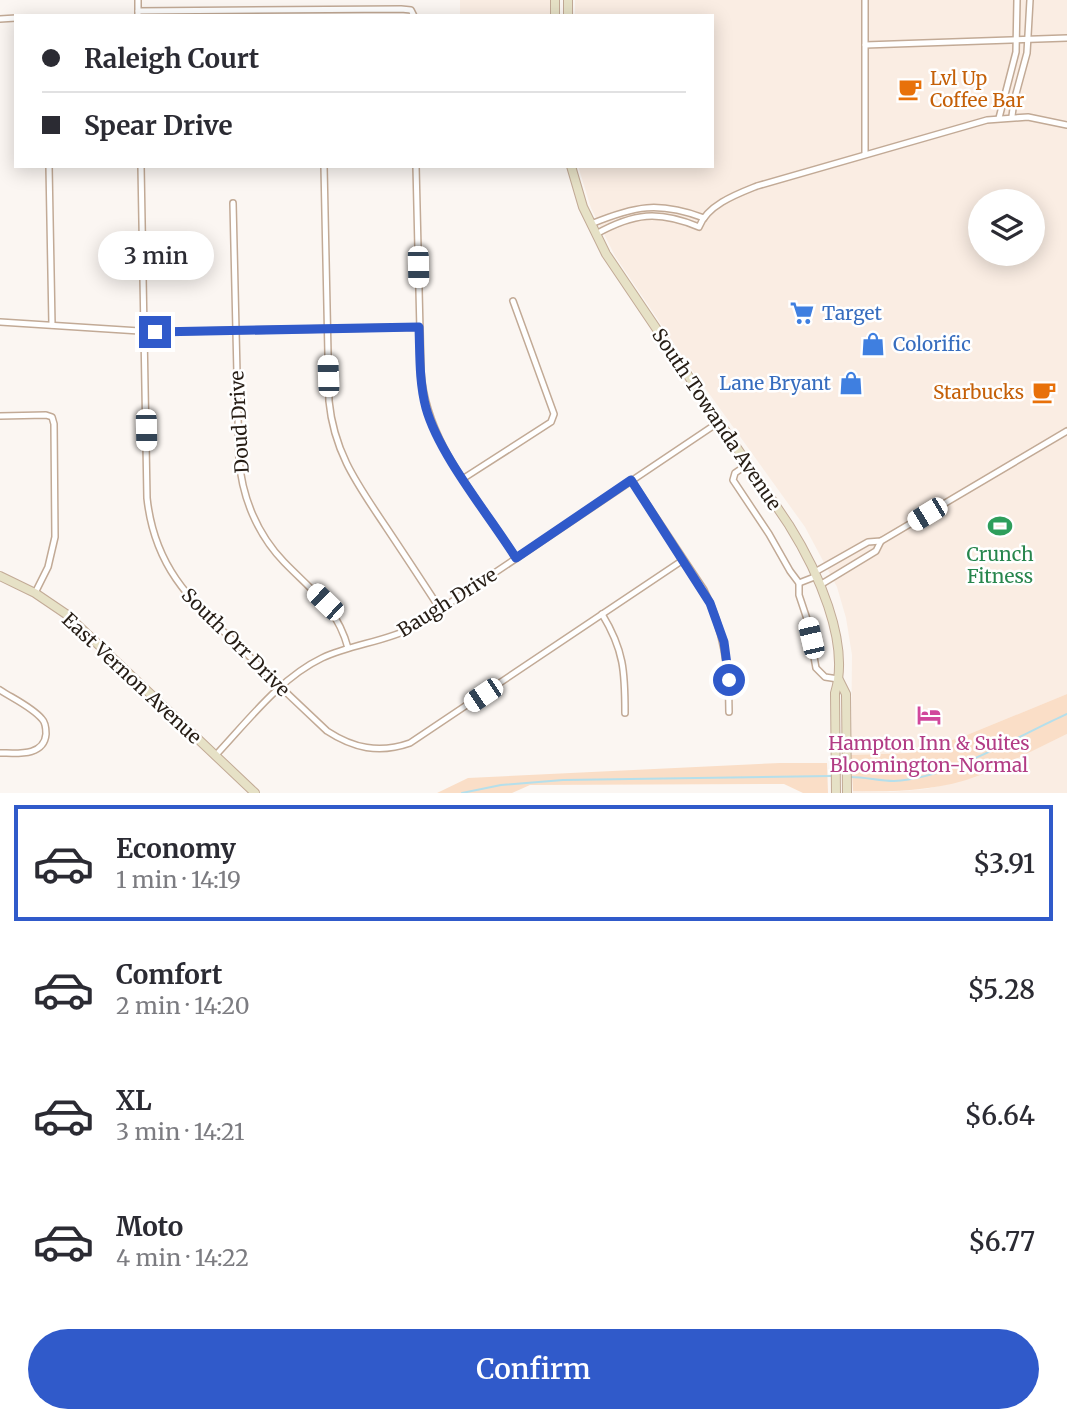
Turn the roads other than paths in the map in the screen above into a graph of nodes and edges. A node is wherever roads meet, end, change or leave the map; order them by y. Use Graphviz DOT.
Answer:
graph roads {
  1 [pos="138,0"];
  2 [pos="865,0"];
  3 [pos="1017,0"];
  4 [pos="1030,0"];
  5 [pos="138,13"];
  6 [pos="229,13"];
  7 [pos="321,13"];
  8 [pos="414,14"];
  9 [pos="1017,38"];
  10 [pos="1030,38"];
  11 [pos="1067,38"];
  12 [pos="865,45"];
  13 [pos="1012,117"];
  14 [pos="999,118"];
  15 [pos="1067,125"];
  16 [pos="865,154"];
  17 [pos="49,168"];
  18 [pos="141,168"];
  19 [pos="324,168"];
  20 [pos="416,168"];
  21 [pos="572,168"];
  22 [pos="233,204"];
  23 [pos="704,218"];
  24 [pos="591,224"];
  25 [pos="596,234"];
  26 [pos="513,301"];
  27 [pos="0,322"];
  28 [pos="52,326"];
  29 [pos="419,327"];
  30 [pos="327,328"];
  31 [pos="235,330"];
  32 [pos="144,331"];
  33 [pos="0,416"];
  34 [pos="719,422"];
  35 [pos="1067,430"];
  36 [pos="748,464"];
  37 [pos="464,478"];
  38 [pos="631,480"];
  39 [pos="881,541"];
  40 [pos="516,558"];
  41 [pos="684,560"];
  42 [pos="0,576"];
  43 [pos="817,578"];
  44 [pos="799,583"];
  45 [pos="35,593"];
  46 [pos="440,609"];
  47 [pos="602,614"];
  48 [pos="348,648"];
  49 [pos="839,680"];
  50 [pos="281,688"];
  51 [pos="0,690"];
  52 [pos="729,712"];
  53 [pos="625,713"];
  54 [pos="0,753"];
  55 [pos="215,755"];
  56 [pos="836,792"];
  57 [pos="847,792"];
  58 [pos="255,793"];
  1 -- 5 [label="street"];
  2 -- 12 [label="street"];
  3 -- 9 [label="street"];
  4 -- 10 [label="street"];
  5 -- 6 [label="street"];
  6 -- 7 [label="street"];
  7 -- 8 [label="street"];
  9 -- 10 [label="street"];
  9 -- 12 [label="street"];
  9 -- 14 [label="street"];
  10 -- 11 [label="street"];
  10 -- 13 [label="street"];
  12 -- 16 [label="street"];
  13 -- 14 [label="street"];
  13 -- 15 [label="street"];
  14 -- 16 [label="street"];
  16 -- 23 [label="street"];
  17 -- 28 [label="street"];
  18 -- 32 [label="street, South Orr Drive"];
  19 -- 30 [label="street"];
  20 -- 29 [label="street"];
  21 -- 24 [label="main road, South Towanda Avenue"];
  22 -- 31 [label="street, Doud Drive"];
  23 -- 24 [label="street"];
  23 -- 25 [label="street"];
  24 -- 25 [label="main road, South Towanda Avenue"];
  25 -- 34 [label="main road, South Towanda Avenue"];
  26 -- 37 [label="street"];
  27 -- 28 [label="street"];
  28 -- 32 [label="street"];
  29 -- 30 [label="street"];
  29 -- 37 [label="street"];
  30 -- 31 [label="street"];
  30 -- 46 [label="street"];
  31 -- 32 [label="street"];
  31 -- 48 [label="street, Doud Drive"];
  32 -- 50 [label="street, South Orr Drive"];
  33 -- 45 [label="street"];
  34 -- 36 [label="main road, South Towanda Avenue"];
  34 -- 38 [label="street, Baugh Drive"];
  35 -- 39 [label="street"];
  36 -- 43 [label="main road, South Towanda Avenue"];
  36 -- 44 [label="street"];
  37 -- 40 [label="street"];
  38 -- 40 [label="street, Baugh Drive"];
  38 -- 41 [label="street"];
  39 -- 43 [label="street"];
  39 -- 43 [label="street"];
  40 -- 46 [label="street, Baugh Drive"];
  41 -- 47 [label="street"];
  41 -- 52 [label="street"];
  42 -- 45 [label="main road, East Vernon Avenue"];
  43 -- 44 [label="street"];
  43 -- 49 [label="main road, South Towanda Avenue"];
  44 -- 49 [label="street"];
  45 -- 55 [label="main road, East Vernon Avenue"];
  46 -- 48 [label="street, Baugh Drive"];
  47 -- 50 [label="street, South Orr Drive"];
  47 -- 53 [label="street"];
  48 -- 50 [label="street, Baugh Drive"];
  49 -- 56 [label="main road, South Towanda Avenue"];
  49 -- 57 [label="main road, South Towanda Avenue"];
  50 -- 55 [label="street, Baugh Drive"];
  51 -- 54 [label="street"];
  55 -- 58 [label="main road, East Vernon Avenue"];
}
